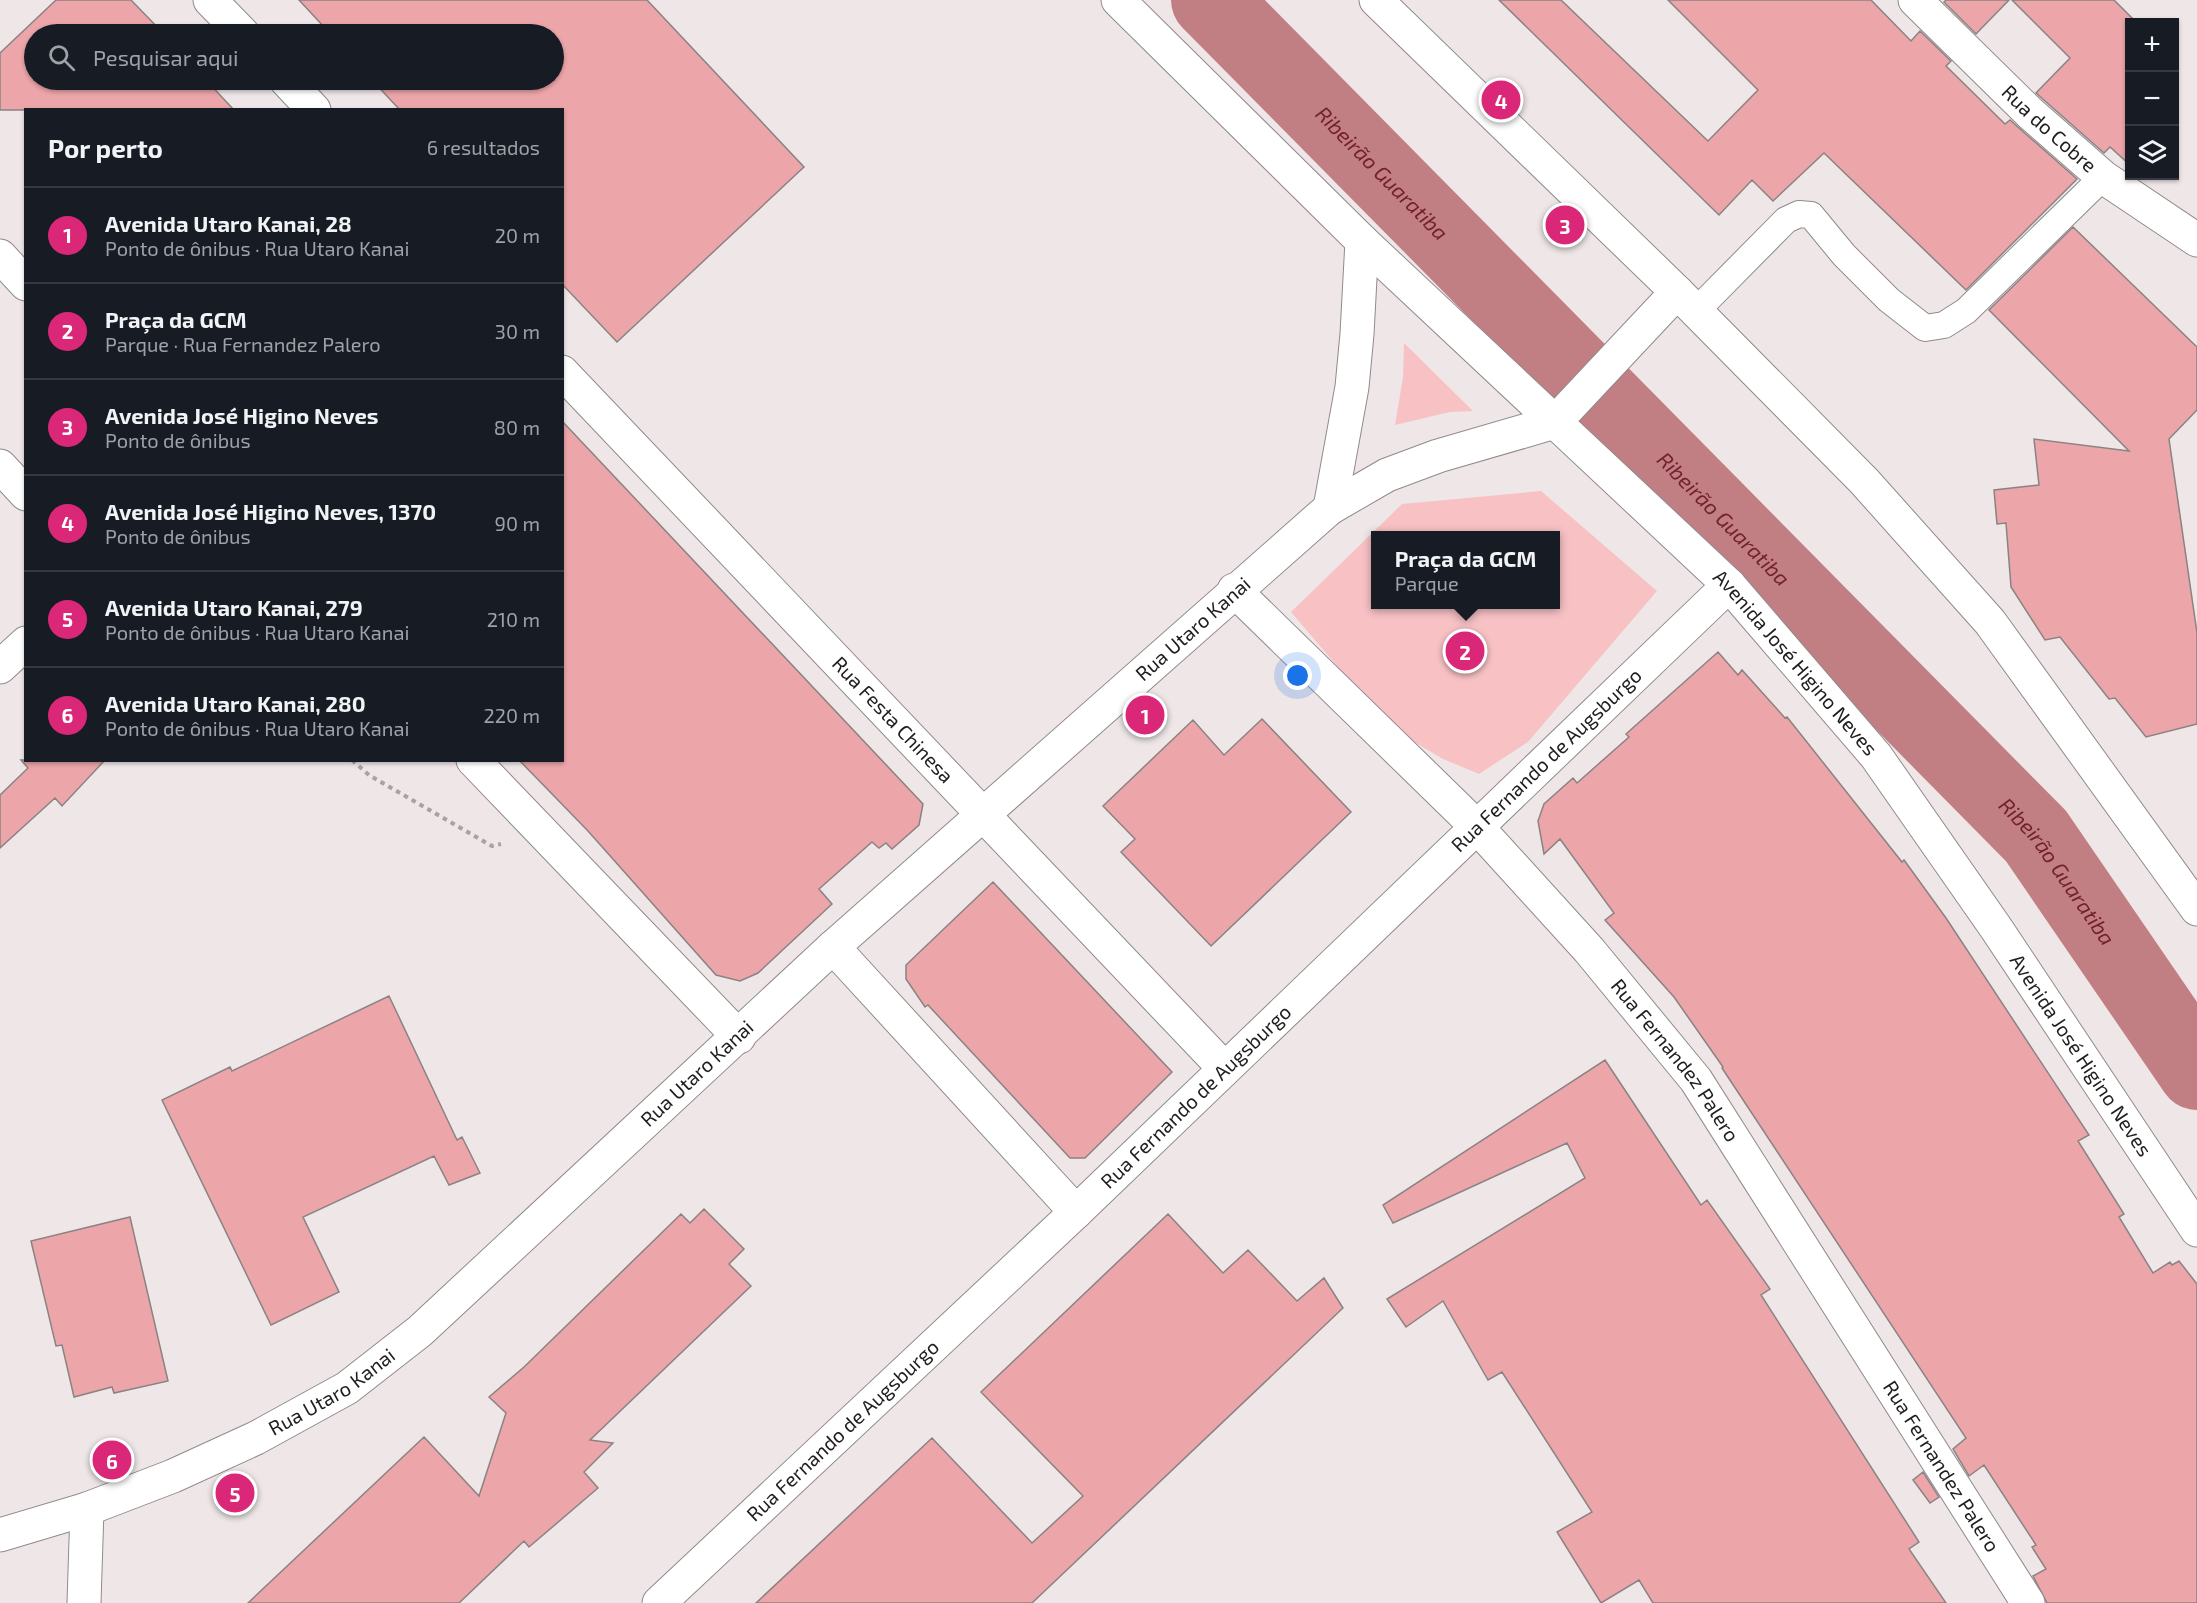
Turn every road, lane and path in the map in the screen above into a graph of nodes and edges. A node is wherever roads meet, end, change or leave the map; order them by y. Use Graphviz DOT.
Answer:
graph roads {
  1 [pos="210,0"];
  2 [pos="1118,0"];
  3 [pos="1376,0"];
  4 [pos="1915,0"];
  5 [pos="233,24"];
  6 [pos="295,90"];
  7 [pos="312,108"];
  8 [pos="2103,177"];
  9 [pos="2197,240"];
  10 [pos="1362,241"];
  11 [pos="0,256"];
  12 [pos="24,282"];
  13 [pos="1687,301"];
  14 [pos="564,374"];
  15 [pos="1555,422"];
  16 [pos="0,466"];
  17 [pos="24,492"];
  18 [pos="1330,508"];
  19 [pos="1728,585"];
  20 [pos="1234,590"];
  21 [pos="24,645"];
  22 [pos="0,667"];
  23 [pos="354,762"];
  24 [pos="475,762"];
  25 [pos="983,815"];
  26 [pos="1478,828"];
  27 [pos="545,834"];
  28 [pos="2197,909"];
  29 [pos="833,947"];
  30 [pos="739,1037"];
  31 [pos="1224,1068"];
  32 [pos="1076,1212"];
  33 [pos="2197,1230"];
  34 [pos="87,1509"];
  35 [pos="0,1535"];
  36 [pos="84,1603"];
  37 [pos="659,1603"];
  38 [pos="2028,1603"];
  1 -- 5 [label="street"];
  2 -- 10 [label="street, Avenida José Higino Neves"];
  3 -- 13 [label="street"];
  4 -- 8 [label="street, Rua do Cobre"];
  6 -- 7 [label="street"];
  8 -- 9 [label="street, Rua do Cobre"];
  8 -- 13 [label="lane"];
  10 -- 15 [label="street, Avenida José Higino Neves"];
  10 -- 18 [label="street"];
  11 -- 12 [label="street"];
  13 -- 15 [label="street"];
  13 -- 28 [label="street"];
  14 -- 25 [label="street, Rua Festa Chinesa"];
  15 -- 18 [label="street, Rua Utaro Kanai"];
  15 -- 19 [label="street, Avenida José Higino Neves"];
  16 -- 17 [label="street"];
  18 -- 20 [label="street, Rua Utaro Kanai"];
  19 -- 26 [label="street, Rua Fernando de Augsburgo"];
  19 -- 33 [label="street, Avenida José Higino Neves"];
  20 -- 25 [label="street, Rua Utaro Kanai"];
  20 -- 26 [label="street, Rua Fernandez Palero"];
  21 -- 22 [label="street"];
  23 -- 27 [label="path"];
  24 -- 27 [label="street"];
  25 -- 29 [label="street, Rua Utaro Kanai"];
  25 -- 31 [label="street, Rua Festa Chinesa"];
  26 -- 31 [label="street, Rua Fernando de Augsburgo"];
  26 -- 38 [label="street, Rua Fernandez Palero"];
  27 -- 30 [label="street"];
  29 -- 30 [label="street, Rua Utaro Kanai"];
  29 -- 32 [label="street"];
  30 -- 34 [label="street, Rua Utaro Kanai"];
  31 -- 32 [label="street, Rua Fernando de Augsburgo"];
  32 -- 37 [label="street, Rua Fernando de Augsburgo"];
  34 -- 35 [label="street, Rua Utaro Kanai"];
  34 -- 36 [label="street"];
}
